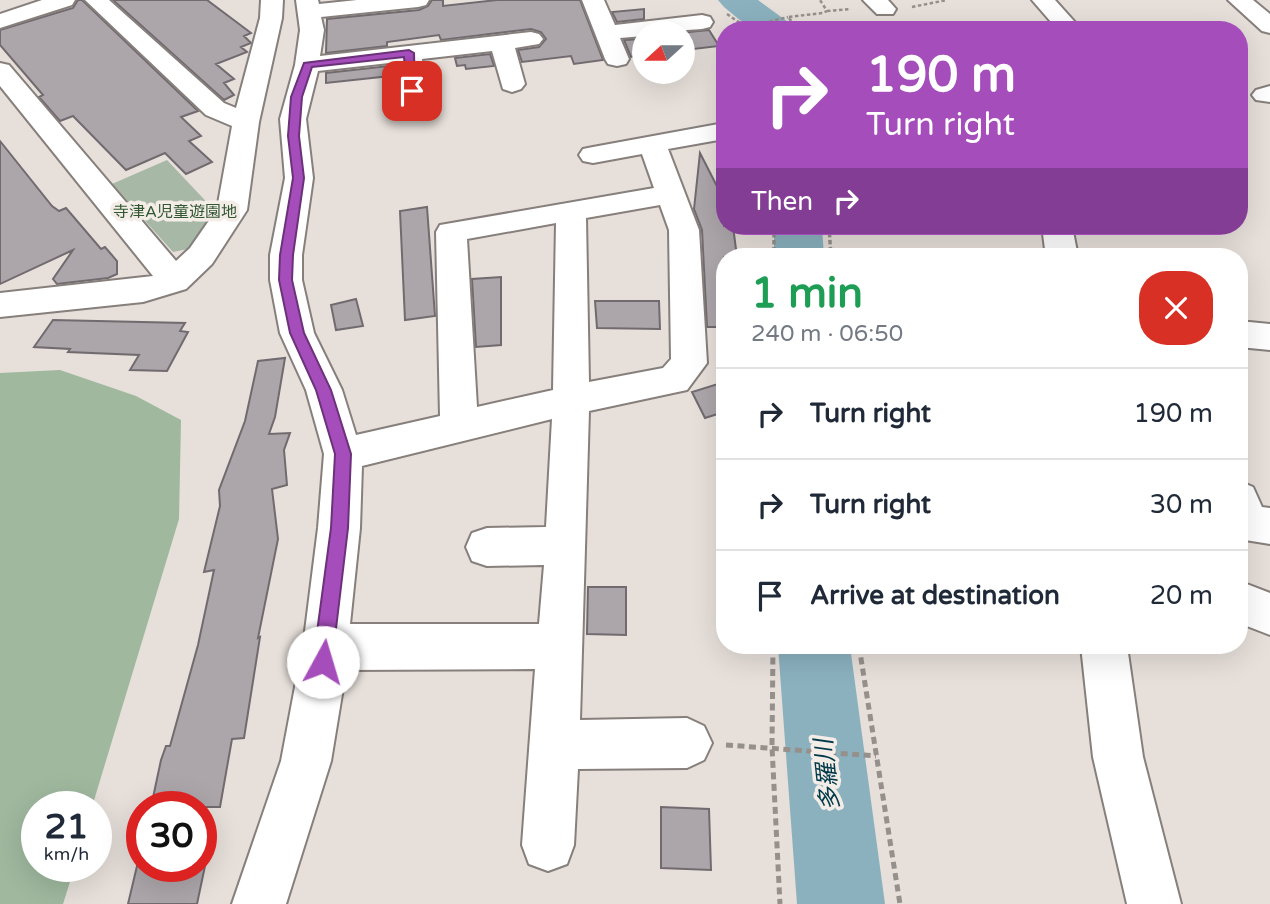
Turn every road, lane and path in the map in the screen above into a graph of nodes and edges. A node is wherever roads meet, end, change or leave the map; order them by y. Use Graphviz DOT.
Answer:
graph roads {
  1 [pos="64,0"];
  2 [pos="96,0"];
  3 [pos="418,0"];
  4 [pos="593,0"];
  5 [pos="820,0"];
  6 [pos="1043,0"];
  7 [pos="1239,0"];
  8 [pos="283,3"];
  9 [pos="788,18"];
  10 [pos="0,21"];
  11 [pos="772,21"];
  12 [pos="791,21"];
  13 [pos="1063,21"];
  14 [pos="702,22"];
  15 [pos="1270,26"];
  16 [pos="606,33"];
  17 [pos="531,39"];
  18 [pos="502,42"];
  19 [pos="409,53"];
  20 [pos="617,59"];
  21 [pos="307,65"];
  22 [pos="0,70"];
  23 [pos="512,84"];
  24 [pos="412,91"];
  25 [pos="246,122"];
  26 [pos="716,132"];
  27 [pos="652,144"];
  28 [pos="593,155"];
  29 [pos="672,194"];
  30 [pos="571,211"];
  31 [pos="175,281"];
  32 [pos="0,305"];
  33 [pos="1248,335"];
  34 [pos="1270,337"];
  35 [pos="571,400"];
  36 [pos="459,426"];
  37 [pos="343,454"];
  38 [pos="1248,522"];
  39 [pos="1270,526"];
  40 [pos="566,546"];
  41 [pos="487,547"];
  42 [pos="1248,605"];
  43 [pos="1270,614"];
  44 [pos="561,646"];
  45 [pos="323,647"];
  46 [pos="773,654"];
  47 [pos="860,654"];
  48 [pos="1105,654"];
  49 [pos="687,743"];
  50 [pos="555,745"];
  51 [pos="772,747"];
  52 [pos="876,756"];
  53 [pos="548,845"];
  54 [pos="259,904"];
  55 [pos="780,904"];
  56 [pos="900,904"];
  57 [pos="1154,904"];
  1 -- 10 [label="street"];
  2 -- 25 [label="street"];
  3 -- 8 [label="street"];
  4 -- 16 [label="street"];
  5 -- 9 [label="path"];
  6 -- 13 [label="street"];
  7 -- 15 [label="street"];
  8 -- 21 [label="street"];
  8 -- 25 [label="street"];
  9 -- 11 [label="path"];
  9 -- 12 [label="path"];
  14 -- 16 [label="street"];
  16 -- 20 [label="street"];
  17 -- 18 [label="street"];
  18 -- 19 [label="street"];
  18 -- 23 [label="street"];
  19 -- 21 [label="street"];
  19 -- 24 [label="street"];
  21 -- 37 [label="street"];
  22 -- 31 [label="street"];
  25 -- 31 [label="street"];
  26 -- 27 [label="street"];
  27 -- 28 [label="street"];
  27 -- 29 [label="street"];
  29 -- 30 [label="street"];
  29 -- 35 [label="street"];
  30 -- 35 [label="street"];
  30 -- 36 [label="street"];
  31 -- 32 [label="street"];
  33 -- 34 [label="street"];
  35 -- 36 [label="street"];
  35 -- 40 [label="street"];
  36 -- 37 [label="street"];
  37 -- 45 [label="street"];
  38 -- 39 [label="street"];
  40 -- 41 [label="street"];
  40 -- 44 [label="street"];
  42 -- 43 [label="street"];
  44 -- 45 [label="street"];
  44 -- 50 [label="street"];
  45 -- 54 [label="street"];
  46 -- 51 [label="path"];
  47 -- 52 [label="path"];
  48 -- 57 [label="street"];
  49 -- 50 [label="street"];
  50 -- 53 [label="street"];
  51 -- 52 [label="path"];
  51 -- 55 [label="path"];
  52 -- 56 [label="path"];
}
